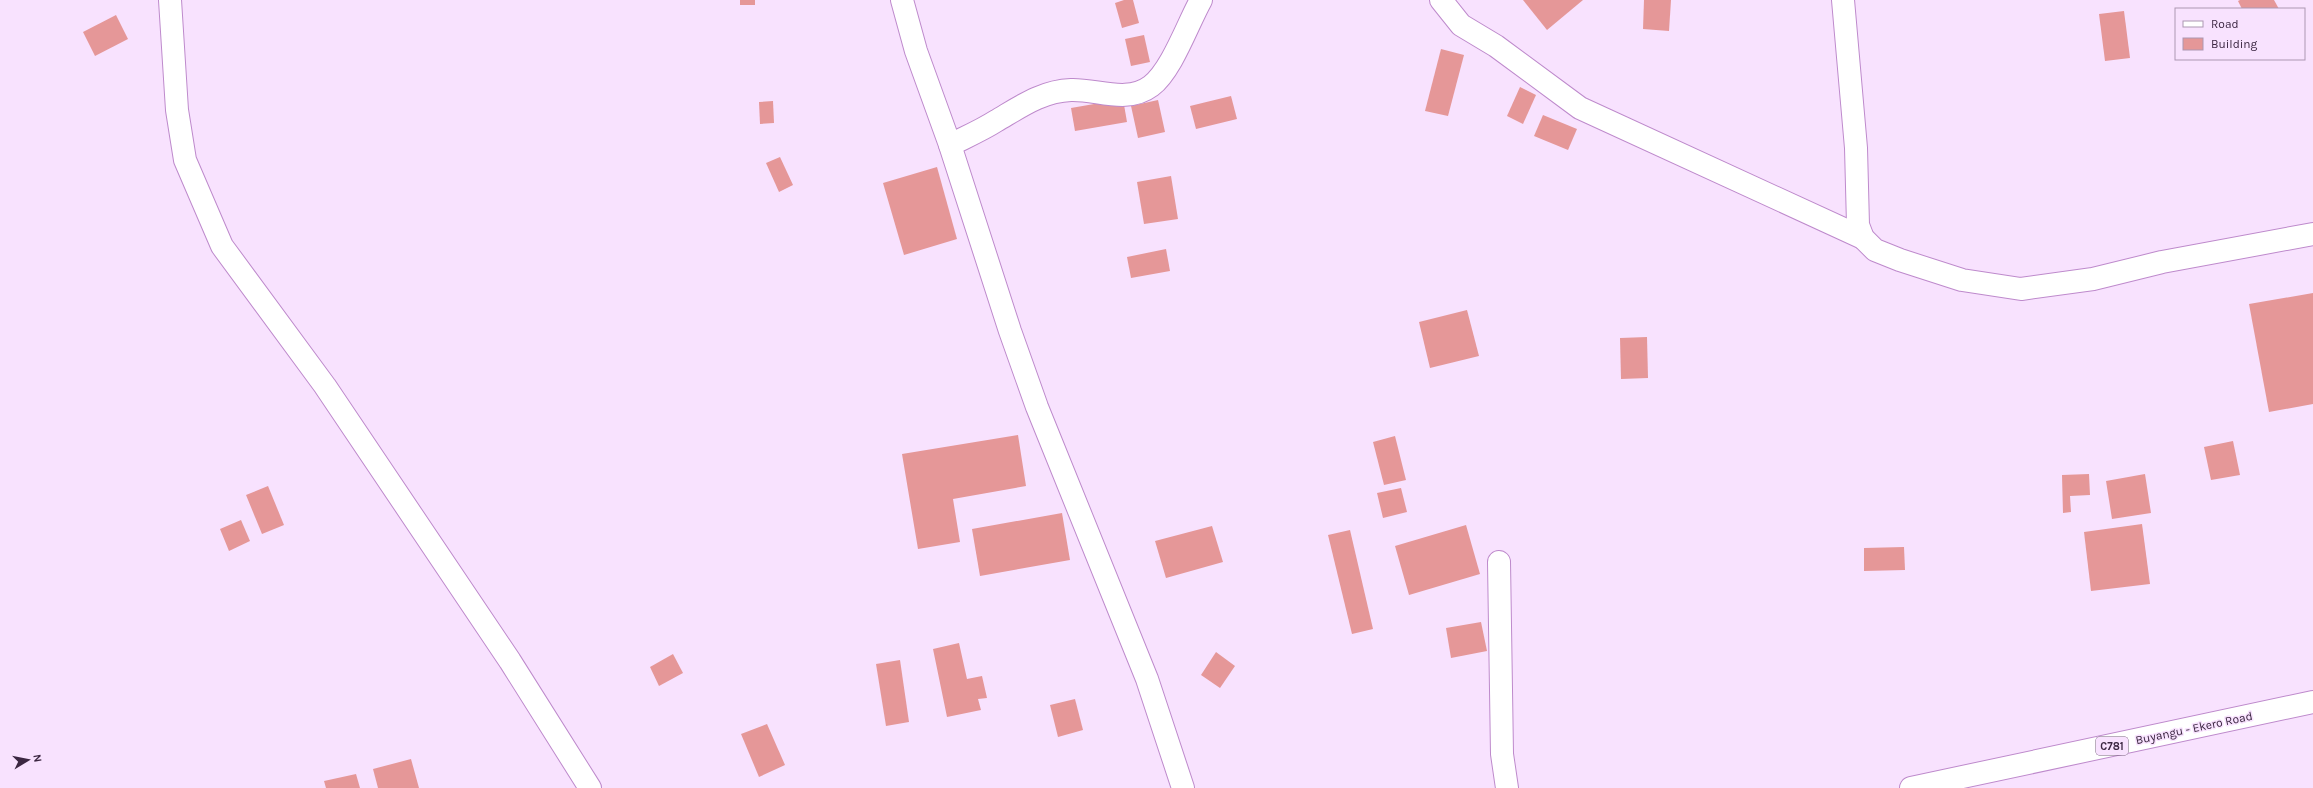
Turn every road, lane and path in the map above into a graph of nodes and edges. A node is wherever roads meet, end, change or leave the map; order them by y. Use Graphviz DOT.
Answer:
graph roads {
  1 [pos="170,0"];
  2 [pos="902,0"];
  3 [pos="1201,0"];
  4 [pos="1441,0"];
  5 [pos="1843,0"];
  6 [pos="950,145"];
  7 [pos="2313,234"];
  8 [pos="1863,238"];
  9 [pos="1499,562"];
  10 [pos="2313,702"];
  11 [pos="590,788"];
  12 [pos="1183,788"];
  13 [pos="1507,788"];
  14 [pos="1911,788"];
  1 -- 11 [label="street"];
  2 -- 6 [label="street"];
  3 -- 6 [label="street"];
  4 -- 8 [label="street"];
  5 -- 8 [label="street"];
  6 -- 12 [label="street"];
  7 -- 8 [label="street"];
  9 -- 13 [label="street"];
  10 -- 14 [label="street, Buyangu - Ekero Road / C781"];
}
